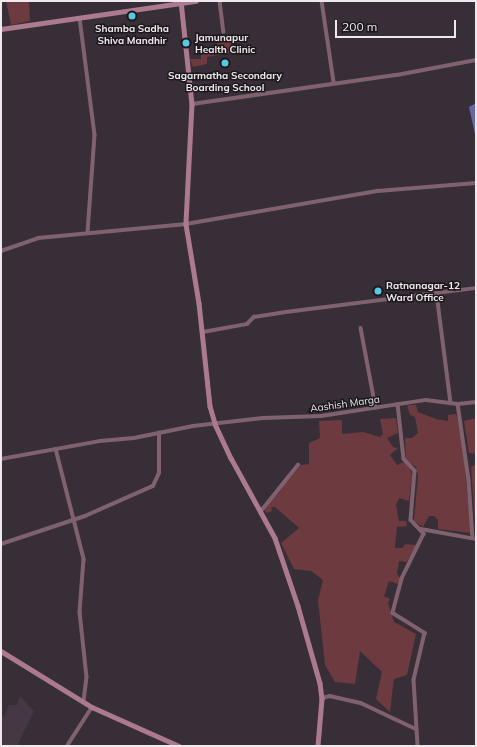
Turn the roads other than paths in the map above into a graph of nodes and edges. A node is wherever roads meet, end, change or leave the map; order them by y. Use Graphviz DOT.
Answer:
graph roads {
  1 [pos="196,1"];
  2 [pos="220,1"];
  3 [pos="322,1"];
  4 [pos="181,3"];
  5 [pos="80,18"];
  6 [pos="1,29"];
  7 [pos="224,32"];
  8 [pos="476,60"];
  9 [pos="334,82"];
  10 [pos="192,104"];
  11 [pos="476,184"];
  12 [pos="186,224"];
  13 [pos="88,233"];
  14 [pos="1,251"];
  15 [pos="476,288"];
  16 [pos="437,294"];
  17 [pos="361,328"];
  18 [pos="203,332"];
  19 [pos="476,402"];
  20 [pos="451,403"];
  21 [pos="398,404"];
  22 [pos="458,404"];
  23 [pos="376,408"];
  24 [pos="215,424"];
  25 [pos="159,433"];
  26 [pos="56,449"];
  27 [pos="1,459"];
  28 [pos="298,465"];
  29 [pos="261,510"];
  30 [pos="74,520"];
  31 [pos="422,529"];
  32 [pos="475,538"];
  33 [pos="1,544"];
  34 [pos="1,651"];
  35 [pos="322,698"];
  36 [pos="84,702"];
  37 [pos="92,707"];
  38 [pos="416,729"];
  39 [pos="66,746"];
  40 [pos="179,746"];
  41 [pos="318,746"];
  42 [pos="418,746"];
  1 -- 4 [label="street"];
  2 -- 7 [label="street"];
  3 -- 9 [label="street"];
  4 -- 5 [label="street"];
  4 -- 10 [label="street"];
  5 -- 6 [label="street"];
  5 -- 13 [label="street"];
  8 -- 9 [label="street"];
  9 -- 10 [label="street"];
  10 -- 12 [label="street"];
  11 -- 12 [label="street"];
  12 -- 13 [label="street"];
  12 -- 18 [label="street"];
  13 -- 14 [label="street"];
  15 -- 16 [label="street"];
  16 -- 18 [label="street"];
  16 -- 20 [label="street"];
  17 -- 23 [label="street"];
  18 -- 24 [label="street"];
  19 -- 22 [label="street, Aashish Marga"];
  20 -- 21 [label="street, Aashish Marga"];
  20 -- 22 [label="street, Aashish Marga"];
  21 -- 23 [label="street, Aashish Marga"];
  21 -- 31 [label="street"];
  22 -- 32 [label="street"];
  23 -- 24 [label="street, Aashish Marga"];
  24 -- 25 [label="street, Aashish Marga"];
  24 -- 29 [label="street"];
  25 -- 26 [label="street, Aashish Marga"];
  25 -- 30 [label="street"];
  26 -- 27 [label="street, Aashish Marga"];
  26 -- 30 [label="street"];
  28 -- 29 [label="street"];
  29 -- 35 [label="street"];
  30 -- 33 [label="street"];
  30 -- 36 [label="street"];
  31 -- 32 [label="street"];
  31 -- 38 [label="street"];
  34 -- 36 [label="street"];
  35 -- 38 [label="street"];
  35 -- 41 [label="street"];
  36 -- 37 [label="street"];
  37 -- 39 [label="street"];
  37 -- 40 [label="street"];
  38 -- 42 [label="street"];
}
